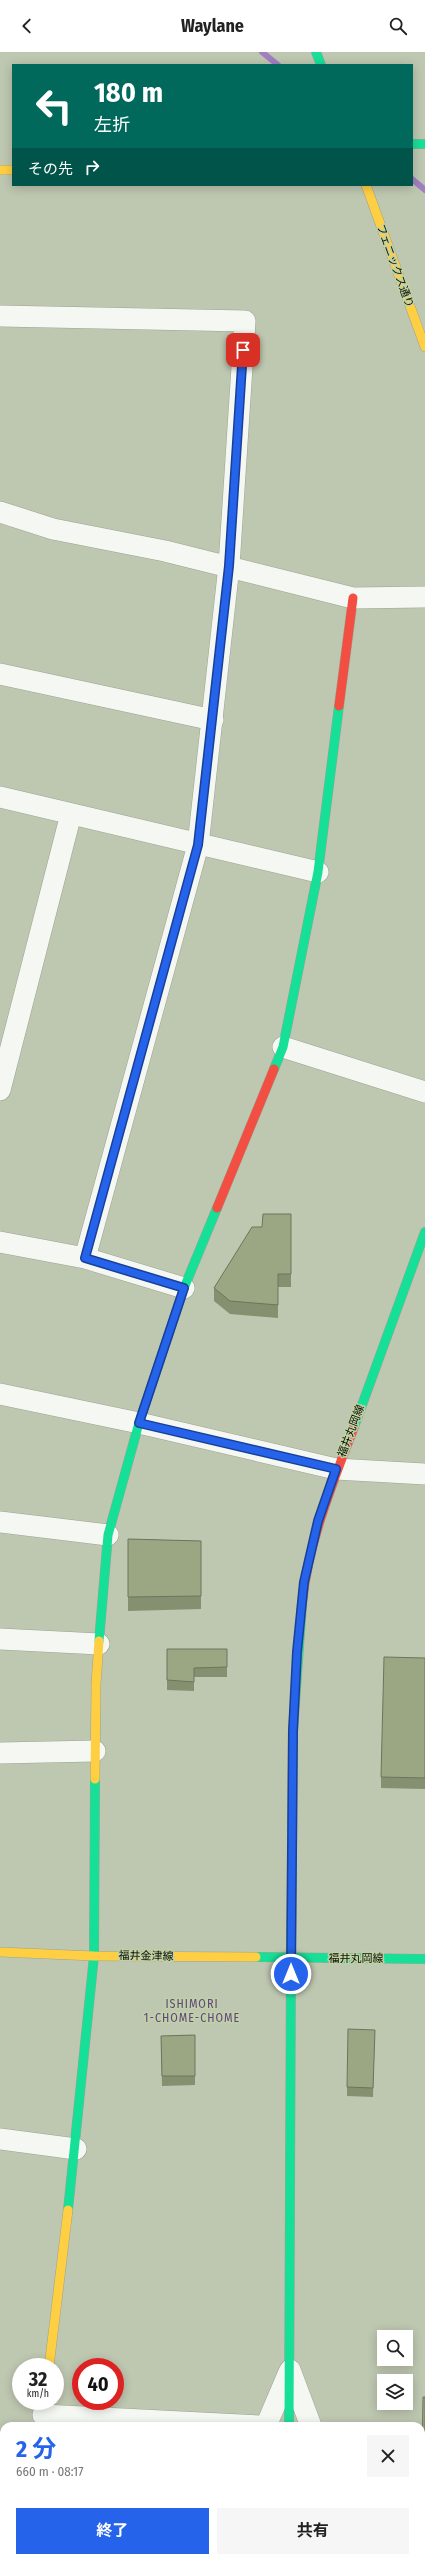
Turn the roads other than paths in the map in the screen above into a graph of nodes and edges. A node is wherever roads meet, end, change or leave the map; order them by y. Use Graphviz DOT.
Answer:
graph roads {
  1 [pos="316,52"];
  2 [pos="321,64"];
  3 [pos="413,144"];
  4 [pos="425,144"];
  5 [pos="0,170"];
  6 [pos="12,170"];
  7 [pos="366,186"];
  8 [pos="0,316"];
  9 [pos="425,347"];
  10 [pos="0,512"];
  11 [pos="229,566"];
  12 [pos="425,597"];
  13 [pos="353,598"];
  14 [pos="0,674"];
  15 [pos="213,720"];
  16 [pos="0,797"];
  17 [pos="71,814"];
  18 [pos="198,845"];
  19 [pos="318,872"];
  20 [pos="283,1047"];
  21 [pos="0,1090"];
  22 [pos="425,1092"];
  23 [pos="425,1232"];
  24 [pos="0,1242"];
  25 [pos="85,1258"];
  26 [pos="184,1288"];
  27 [pos="0,1394"];
  28 [pos="139,1423"];
  29 [pos="336,1469"];
  30 [pos="425,1474"];
  31 [pos="0,1522"];
  32 [pos="108,1535"];
  33 [pos="0,1639"];
  34 [pos="99,1644"];
  35 [pos="95,1751"];
  36 [pos="0,1753"];
  37 [pos="0,1952"];
  38 [pos="94,1956"];
  39 [pos="291,1958"];
  40 [pos="425,1959"];
  41 [pos="0,2140"];
  42 [pos="76,2149"];
  43 [pos="50,2358"];
  44 [pos="290,2370"];
  45 [pos="43,2414"];
  46 [pos="186,2422"];
  47 [pos="268,2422"];
  48 [pos="289,2422"];
  49 [pos="310,2422"];
  1 -- 2 [label="street"];
  3 -- 4 [label="street"];
  5 -- 6 [label="street"];
  7 -- 9 [label="street, フェニックス通り"];
  8 -- 11 [label="street"];
  10 -- 11 [label="street"];
  11 -- 13 [label="street"];
  11 -- 15 [label="street"];
  12 -- 13 [label="street"];
  13 -- 19 [label="street"];
  14 -- 15 [label="street"];
  15 -- 18 [label="street"];
  16 -- 17 [label="street"];
  17 -- 18 [label="street"];
  17 -- 21 [label="street"];
  18 -- 19 [label="street"];
  18 -- 25 [label="street"];
  19 -- 20 [label="street"];
  20 -- 22 [label="street"];
  20 -- 26 [label="street"];
  23 -- 29 [label="street, 福井丸岡線"];
  24 -- 25 [label="street"];
  25 -- 26 [label="street"];
  26 -- 28 [label="street"];
  27 -- 28 [label="street"];
  28 -- 29 [label="street"];
  28 -- 32 [label="street"];
  29 -- 30 [label="street"];
  29 -- 39 [label="street, 福井丸岡線"];
  31 -- 32 [label="street"];
  32 -- 34 [label="street"];
  33 -- 34 [label="street"];
  34 -- 35 [label="street"];
  35 -- 36 [label="street"];
  35 -- 38 [label="street"];
  37 -- 38 [label="street, 福井金津線"];
  38 -- 39 [label="street, 福井金津線"];
  38 -- 42 [label="street"];
  39 -- 40 [label="street, 福井丸岡線"];
  39 -- 44 [label="street"];
  41 -- 42 [label="street"];
  42 -- 43 [label="street"];
  44 -- 47 [label="street"];
  44 -- 48 [label="street"];
  44 -- 49 [label="street"];
  45 -- 46 [label="street"];
}
